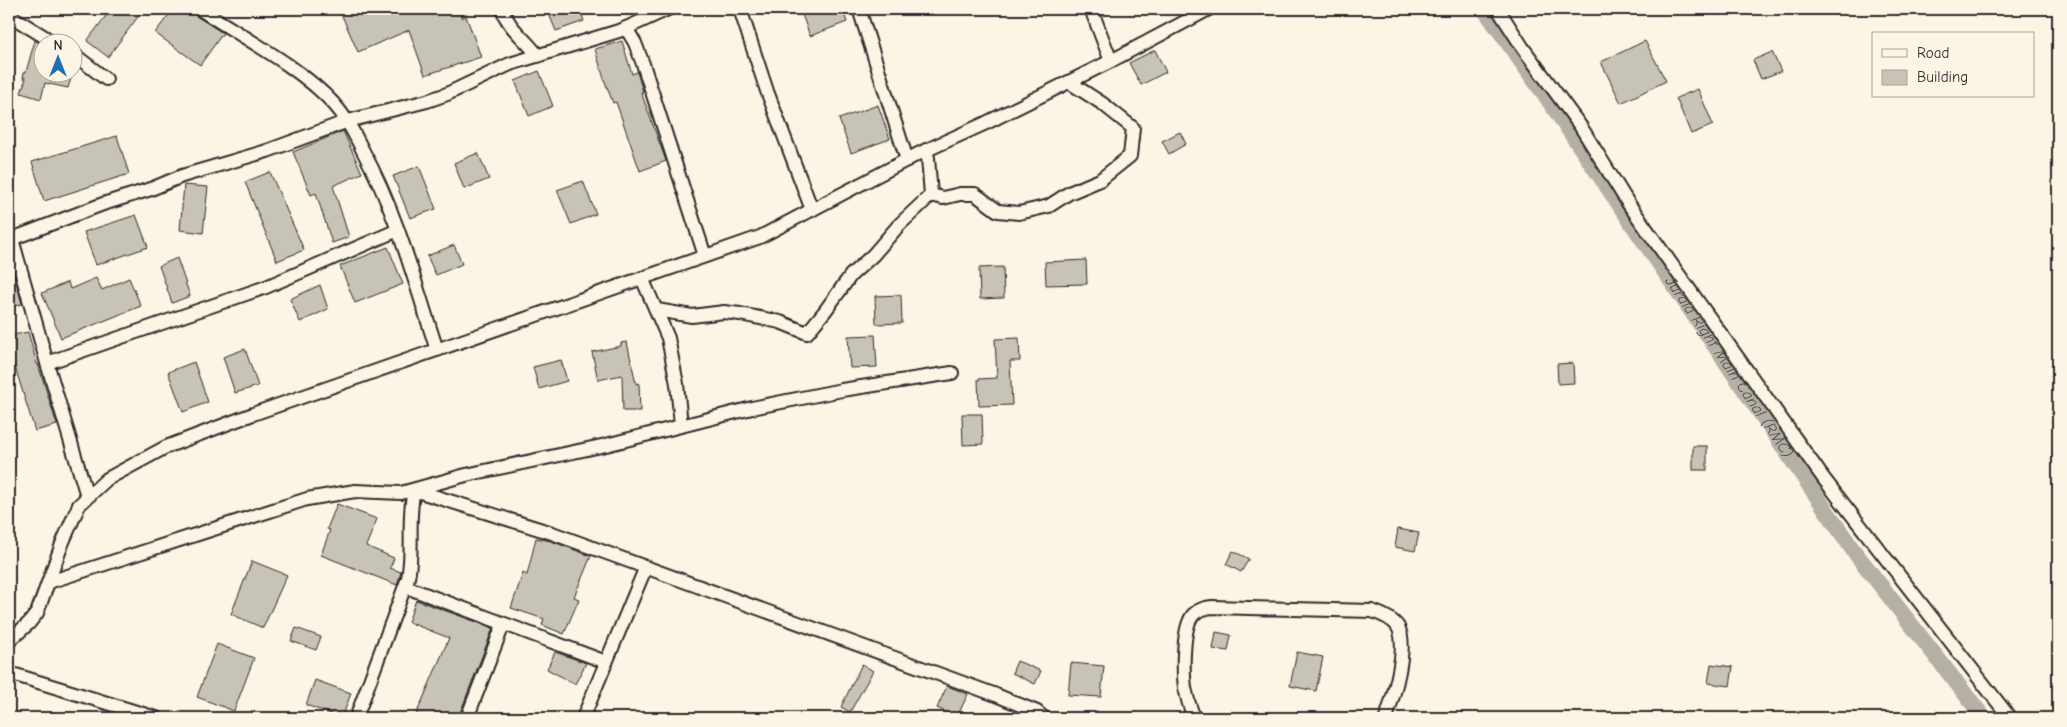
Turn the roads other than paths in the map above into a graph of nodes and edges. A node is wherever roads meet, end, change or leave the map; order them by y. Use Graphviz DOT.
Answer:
graph roads {
  1 [pos="200,9"];
  2 [pos="502,9"];
  3 [pos="668,9"];
  4 [pos="740,9"];
  5 [pos="859,9"];
  6 [pos="1091,9"];
  7 [pos="1209,9"];
  8 [pos="1498,9"];
  9 [pos="9,15"];
  10 [pos="626,28"];
  11 [pos="37,32"];
  12 [pos="538,56"];
  13 [pos="1111,60"];
  14 [pos="82,61"];
  15 [pos="106,79"];
  16 [pos="1069,82"];
  17 [pos="348,121"];
  18 [pos="926,150"];
  19 [pos="907,160"];
  20 [pos="931,195"];
  21 [pos="812,210"];
  22 [pos="398,230"];
  23 [pos="10,239"];
  24 [pos="705,256"];
  25 [pos="642,278"];
  26 [pos="657,310"];
  27 [pos="436,350"];
  28 [pos="47,364"];
  29 [pos="952,373"];
  30 [pos="681,425"];
  31 [pos="414,490"];
  32 [pos="87,496"];
  33 [pos="645,569"];
  34 [pos="49,582"];
  35 [pos="406,587"];
  36 [pos="503,625"];
  37 [pos="9,641"];
  38 [pos="606,662"];
  39 [pos="9,674"];
  40 [pos="156,718"];
  41 [pos="356,718"];
  42 [pos="467,718"];
  43 [pos="583,718"];
  44 [pos="1044,718"];
  45 [pos="1194,718"];
  46 [pos="1386,718"];
  47 [pos="2010,718"];
  1 -- 17 [label="street"];
  2 -- 12 [label="street"];
  3 -- 10 [label="street"];
  4 -- 21 [label="street"];
  5 -- 19 [label="street"];
  6 -- 13 [label="street"];
  7 -- 13 [label="street"];
  8 -- 47 [label="street"];
  9 -- 11 [label="street"];
  10 -- 12 [label="street"];
  10 -- 24 [label="street"];
  12 -- 17 [label="street"];
  13 -- 16 [label="street"];
  14 -- 15 [label="street"];
  16 -- 18 [label="street"];
  16 -- 20 [label="street"];
  17 -- 22 [label="street"];
  17 -- 23 [label="street"];
  18 -- 19 [label="street"];
  18 -- 20 [label="street"];
  19 -- 21 [label="street"];
  20 -- 26 [label="street"];
  21 -- 24 [label="street"];
  22 -- 27 [label="street"];
  22 -- 28 [label="street"];
  23 -- 28 [label="street"];
  24 -- 25 [label="street"];
  25 -- 26 [label="street"];
  25 -- 27 [label="street"];
  26 -- 30 [label="street"];
  27 -- 32 [label="street"];
  28 -- 32 [label="street"];
  29 -- 30 [label="street"];
  30 -- 31 [label="street"];
  31 -- 33 [label="street"];
  31 -- 34 [label="street"];
  31 -- 35 [label="street"];
  32 -- 34 [label="street"];
  33 -- 38 [label="street"];
  33 -- 44 [label="street"];
  34 -- 37 [label="street"];
  35 -- 36 [label="street"];
  35 -- 41 [label="street"];
  36 -- 38 [label="street"];
  36 -- 42 [label="street"];
  38 -- 43 [label="street"];
  39 -- 40 [label="street"];
  45 -- 46 [label="street"];
}
